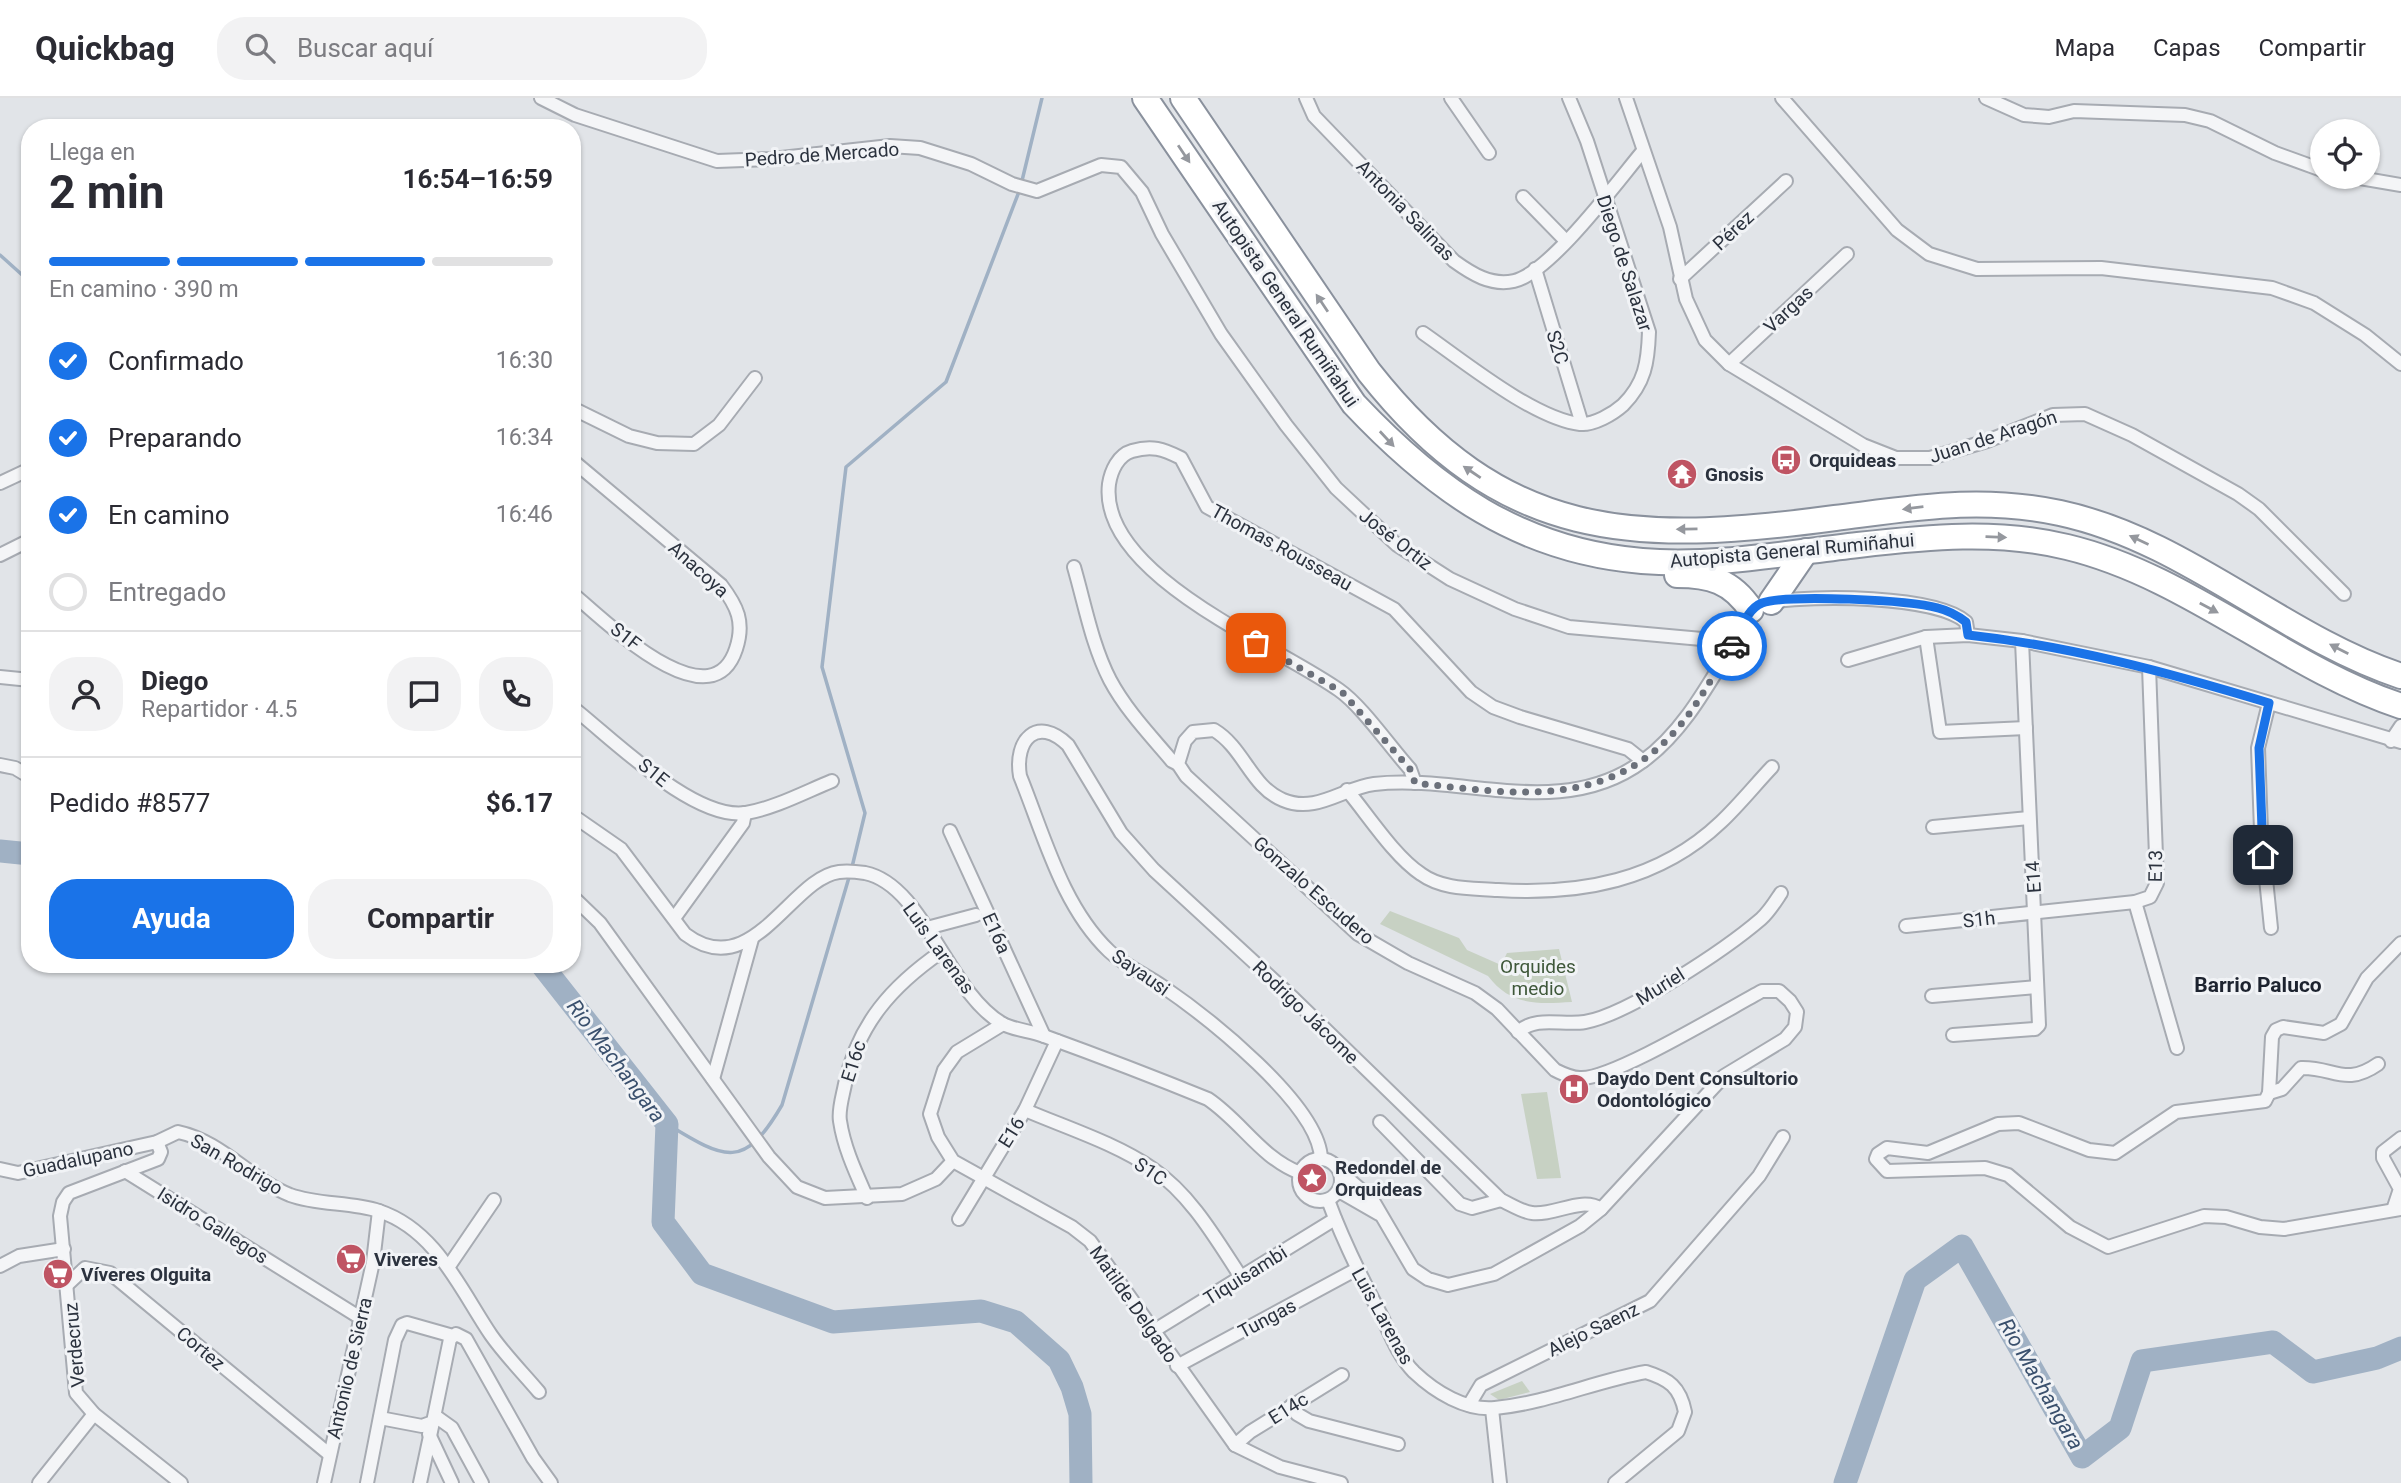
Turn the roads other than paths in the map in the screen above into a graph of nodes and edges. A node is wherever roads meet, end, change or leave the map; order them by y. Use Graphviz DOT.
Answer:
graph roads {
  1 [pos="541,98"];
  2 [pos="1145,98"];
  3 [pos="1183,98"];
  4 [pos="1306,98"];
  5 [pos="1451,98"];
  6 [pos="1569,98"];
  7 [pos="1626,98"];
  8 [pos="1782,98"];
  9 [pos="1986,98"];
  10 [pos="1643,152"];
  11 [pos="1489,153"];
  12 [pos="2310,166"];
  13 [pos="1786,181"];
  14 [pos="2380,181"];
  15 [pos="2401,185"];
  16 [pos="1523,197"];
  17 [pos="1604,198"];
  18 [pos="1566,241"];
  19 [pos="1847,254"];
  20 [pos="1174,256"];
  21 [pos="1535,269"];
  22 [pos="1680,279"];
  23 [pos="1423,333"];
  24 [pos="1729,364"];
  25 [pos="2401,364"];
  26 [pos="755,378"];
  27 [pos="581,412"];
  28 [pos="1582,424"];
  29 [pos="581,468"];
  30 [pos="21,473"];
  31 [pos="0,483"];
  32 [pos="21,544"];
  33 [pos="1560,544"];
  34 [pos="1806,551"];
  35 [pos="0,555"];
  36 [pos="1074,567"];
  37 [pos="2344,594"];
  38 [pos="581,602"];
  39 [pos="1761,606"];
  40 [pos="1968,635"];
  41 [pos="1926,637"];
  42 [pos="2022,641"];
  43 [pos="1735,642"];
  44 [pos="1848,660"];
  45 [pos="2148,667"];
  46 [pos="682,674"];
  47 [pos="2401,676"];
  48 [pos="0,677"];
  49 [pos="21,679"];
  50 [pos="2269,703"];
  51 [pos="2401,706"];
  52 [pos="581,714"];
  53 [pos="2401,726"];
  54 [pos="2026,728"];
  55 [pos="1056,734"];
  56 [pos="2396,741"];
  57 [pos="1643,761"];
  58 [pos="1178,764"];
  59 [pos="0,765"];
  60 [pos="1772,767"];
  61 [pos="21,772"];
  62 [pos="832,781"];
  63 [pos="1415,783"];
  64 [pos="1347,790"];
  65 [pos="746,813"];
  66 [pos="2029,818"];
  67 [pos="581,821"];
  68 [pos="1933,827"];
  69 [pos="950,831"];
  70 [pos="1781,893"];
  71 [pos="2135,902"];
  72 [pos="581,905"];
  73 [pos="2036,913"];
  74 [pos="976,915"];
  75 [pos="675,917"];
  76 [pos="1906,926"];
  77 [pos="927,928"];
  78 [pos="2271,928"];
  79 [pos="752,939"];
  80 [pos="2401,943"];
  81 [pos="941,952"];
  82 [pos="2038,988"];
  83 [pos="1931,996"];
  84 [pos="1003,1024"];
  85 [pos="1518,1032"];
  86 [pos="1044,1035"];
  87 [pos="1953,1035"];
  88 [pos="1057,1041"];
  89 [pos="2177,1048"];
  90 [pos="2378,1064"];
  91 [pos="713,1079"];
  92 [pos="2269,1093"];
  93 [pos="1025,1110"];
  94 [pos="1380,1122"];
  95 [pos="1783,1137"];
  96 [pos="2401,1138"];
  97 [pos="157,1142"];
  98 [pos="1321,1159"];
  99 [pos="953,1161"];
  100 [pos="0,1170"];
  101 [pos="125,1171"];
  102 [pos="1300,1172"];
  103 [pos="1340,1172"];
  104 [pos="983,1177"];
  105 [pos="1339,1191"];
  106 [pos="866,1198"];
  107 [pos="494,1200"];
  108 [pos="1328,1200"];
  109 [pos="1501,1200"];
  110 [pos="1601,1209"];
  111 [pos="2397,1210"];
  112 [pos="379,1211"];
  113 [pos="1379,1214"];
  114 [pos="959,1219"];
  115 [pos="1335,1219"];
  116 [pos="64,1249"];
  117 [pos="0,1266"];
  118 [pos="449,1266"];
  119 [pos="1357,1269"];
  120 [pos="1241,1277"];
  121 [pos="68,1284"];
  122 [pos="359,1317"];
  123 [pos="1155,1330"];
  124 [pos="453,1336"];
  125 [pos="1177,1366"];
  126 [pos="1342,1375"];
  127 [pos="539,1392"];
  128 [pos="1292,1405"];
  129 [pos="1469,1405"];
  130 [pos="1492,1409"];
  131 [pos="94,1414"];
  132 [pos="380,1418"];
  133 [pos="431,1428"];
  134 [pos="1235,1444"];
  135 [pos="1398,1444"];
  136 [pos="329,1454"];
  137 [pos="39,1483"];
  138 [pos="181,1483"];
  139 [pos="324,1483"];
  140 [pos="367,1483"];
  141 [pos="420,1483"];
  142 [pos="452,1483"];
  143 [pos="482,1483"];
  144 [pos="551,1483"];
  145 [pos="1341,1483"];
  146 [pos="1500,1483"];
  147 [pos="1615,1483"];
  1 -- 20 [label="street, Pedro de Mercado"];
  2 -- 33 [label="highway, Autopista General Rumiñahui, one-way"];
  47 -- 3 [label="highway, Autopista General Rumiñahui, one-way"];
  4 -- 21 [label="street, Antonia Salinas"];
  5 -- 11 [label="street"];
  6 -- 17 [label="street, Diego de Salazar"];
  7 -- 10 [label="street, Juan de Aragón"];
  8 -- 25 [label="street"];
  9 -- 12 [label="street"];
  10 -- 17 [label="street, Antonia Salinas"];
  10 -- 22 [label="street, Juan de Aragón"];
  13 -- 22 [label="street, Pérez"];
  14 -- 15 [label="street"];
  16 -- 18 [label="street"];
  17 -- 18 [label="street, Antonia Salinas"];
  17 -- 28 [label="street, Diego de Salazar"];
  18 -- 21 [label="street, Antonia Salinas"];
  19 -- 24 [label="street, Vargas"];
  20 -- 43 [label="street, José Ortiz"];
  21 -- 28 [label="street, S2C"];
  22 -- 24 [label="street, Juan de Aragón"];
  23 -- 28 [label="street"];
  24 -- 37 [label="street, Juan de Aragón"];
  26 -- 27 [label="street"];
  29 -- 46 [label="street, Anacoya"];
  30 -- 31 [label="street"];
  32 -- 35 [label="street"];
  33 -- 34 [label="highway, Autopista General Rumiñahui"];
  33 -- 39 [label="highway"];
  34 -- 39 [label="highway"];
  34 -- 51 [label="highway, Autopista General Rumiñahui, one-way"];
  36 -- 58 [label="street, Gonzalo Escudero"];
  38 -- 46 [label="street, S1F"];
  39 -- 40 [label="street"];
  39 -- 43 [label="street"];
  40 -- 41 [label="street"];
  40 -- 42 [label="street"];
  41 -- 44 [label="street"];
  41 -- 54 [label="street"];
  42 -- 45 [label="street"];
  42 -- 54 [label="street, E14"];
  43 -- 57 [label="street"];
  45 -- 50 [label="street"];
  45 -- 71 [label="street, E13"];
  48 -- 49 [label="street"];
  50 -- 56 [label="street"];
  50 -- 78 [label="street"];
  52 -- 65 [label="street, S1E"];
  53 -- 56 [label="street"];
  54 -- 66 [label="street, E14"];
  55 -- 98 [label="street, Sayausi"];
  55 -- 109 [label="street, Rodrigo Jácome"];
  57 -- 63 [label="street"];
  57 -- 63 [label="street, Thomas Rousseau"];
  58 -- 64 [label="street"];
  58 -- 85 [label="street, Gonzalo Escudero"];
  59 -- 61 [label="street"];
  60 -- 64 [label="street"];
  62 -- 65 [label="street"];
  63 -- 64 [label="street"];
  65 -- 75 [label="street"];
  66 -- 68 [label="street"];
  66 -- 73 [label="street, E14"];
  67 -- 75 [label="street"];
  69 -- 86 [label="street, E16a"];
  70 -- 85 [label="street, Muriel"];
  71 -- 73 [label="street, S1h"];
  71 -- 89 [label="street, E13"];
  72 -- 91 [label="street"];
  73 -- 76 [label="street, S1h"];
  73 -- 82 [label="street, E14"];
  74 -- 77 [label="street"];
  75 -- 79 [label="street"];
  77 -- 79 [label="street, Luis Larenas"];
  77 -- 81 [label="street, Luis Larenas"];
  79 -- 91 [label="street"];
  80 -- 92 [label="street"];
  81 -- 84 [label="street, Luis Larenas"];
  81 -- 106 [label="street, E16c"];
  82 -- 83 [label="street"];
  82 -- 87 [label="street, E14"];
  84 -- 86 [label="street, Luis Larenas"];
  84 -- 99 [label="street"];
  85 -- 110 [label="street, Gonzalo Escudero"];
  86 -- 88 [label="street, Luis Larenas"];
  88 -- 93 [label="street, E16"];
  88 -- 102 [label="street, Luis Larenas"];
  90 -- 92 [label="street"];
  91 -- 106 [label="street"];
  92 -- 111 [label="street"];
  93 -- 104 [label="street, E16"];
  93 -- 120 [label="street, S1C"];
  94 -- 109 [label="street"];
  95 -- 129 [label="street, Alejo Saenz"];
  96 -- 111 [label="street"];
  97 -- 100 [label="street, Guadalupano"];
  97 -- 101 [label="street, San Rodrigo"];
  97 -- 112 [label="street, San Rodrigo"];
  98 -- 102 [label="street"];
  98 -- 103 [label="street"];
  99 -- 104 [label="street, Matilde Delgado"];
  99 -- 106 [label="street"];
  101 -- 116 [label="street, Verdecruz"];
  101 -- 122 [label="street, Isidro Gallegos"];
  102 -- 108 [label="street"];
  103 -- 105 [label="street"];
  103 -- 113 [label="street, Gonzalo Escudero"];
  104 -- 114 [label="street, E16"];
  104 -- 123 [label="street, Matilde Delgado"];
  105 -- 108 [label="street"];
  105 -- 113 [label="street, Gonzalo Escudero"];
  107 -- 118 [label="street"];
  108 -- 115 [label="street, Luis Larenas"];
  109 -- 110 [label="street, Rodrigo Jácome"];
  110 -- 113 [label="street, Gonzalo Escudero"];
  112 -- 118 [label="street, San Rodrigo"];
  112 -- 122 [label="street, Antonio de Sierra"];
  115 -- 119 [label="street, Luis Larenas"];
  115 -- 120 [label="street, Tiquisambi"];
  116 -- 117 [label="street"];
  116 -- 121 [label="street, Verdecruz"];
  118 -- 127 [label="street, San Rodrigo"];
  119 -- 125 [label="street, Tungas"];
  119 -- 129 [label="street, Luis Larenas"];
  120 -- 123 [label="street, Tiquisambi"];
  121 -- 131 [label="street, Verdecruz"];
  121 -- 136 [label="street, Cortez"];
  122 -- 136 [label="street, Antonio de Sierra"];
  123 -- 125 [label="street, Matilde Delgado"];
  124 -- 132 [label="street"];
  124 -- 133 [label="street"];
  124 -- 144 [label="street"];
  125 -- 134 [label="street, Matilde Delgado"];
  126 -- 128 [label="street, E14c"];
  128 -- 134 [label="street, E14c"];
  128 -- 135 [label="street"];
  129 -- 130 [label="street"];
  130 -- 146 [label="street"];
  130 -- 147 [label="street"];
  131 -- 137 [label="street"];
  131 -- 138 [label="street, Verdecruz"];
  132 -- 133 [label="street"];
  132 -- 140 [label="street"];
  133 -- 141 [label="street"];
  133 -- 142 [label="street"];
  133 -- 143 [label="street"];
  134 -- 145 [label="street, Matilde Delgado"];
  136 -- 139 [label="street, Antonio de Sierra"];
}
